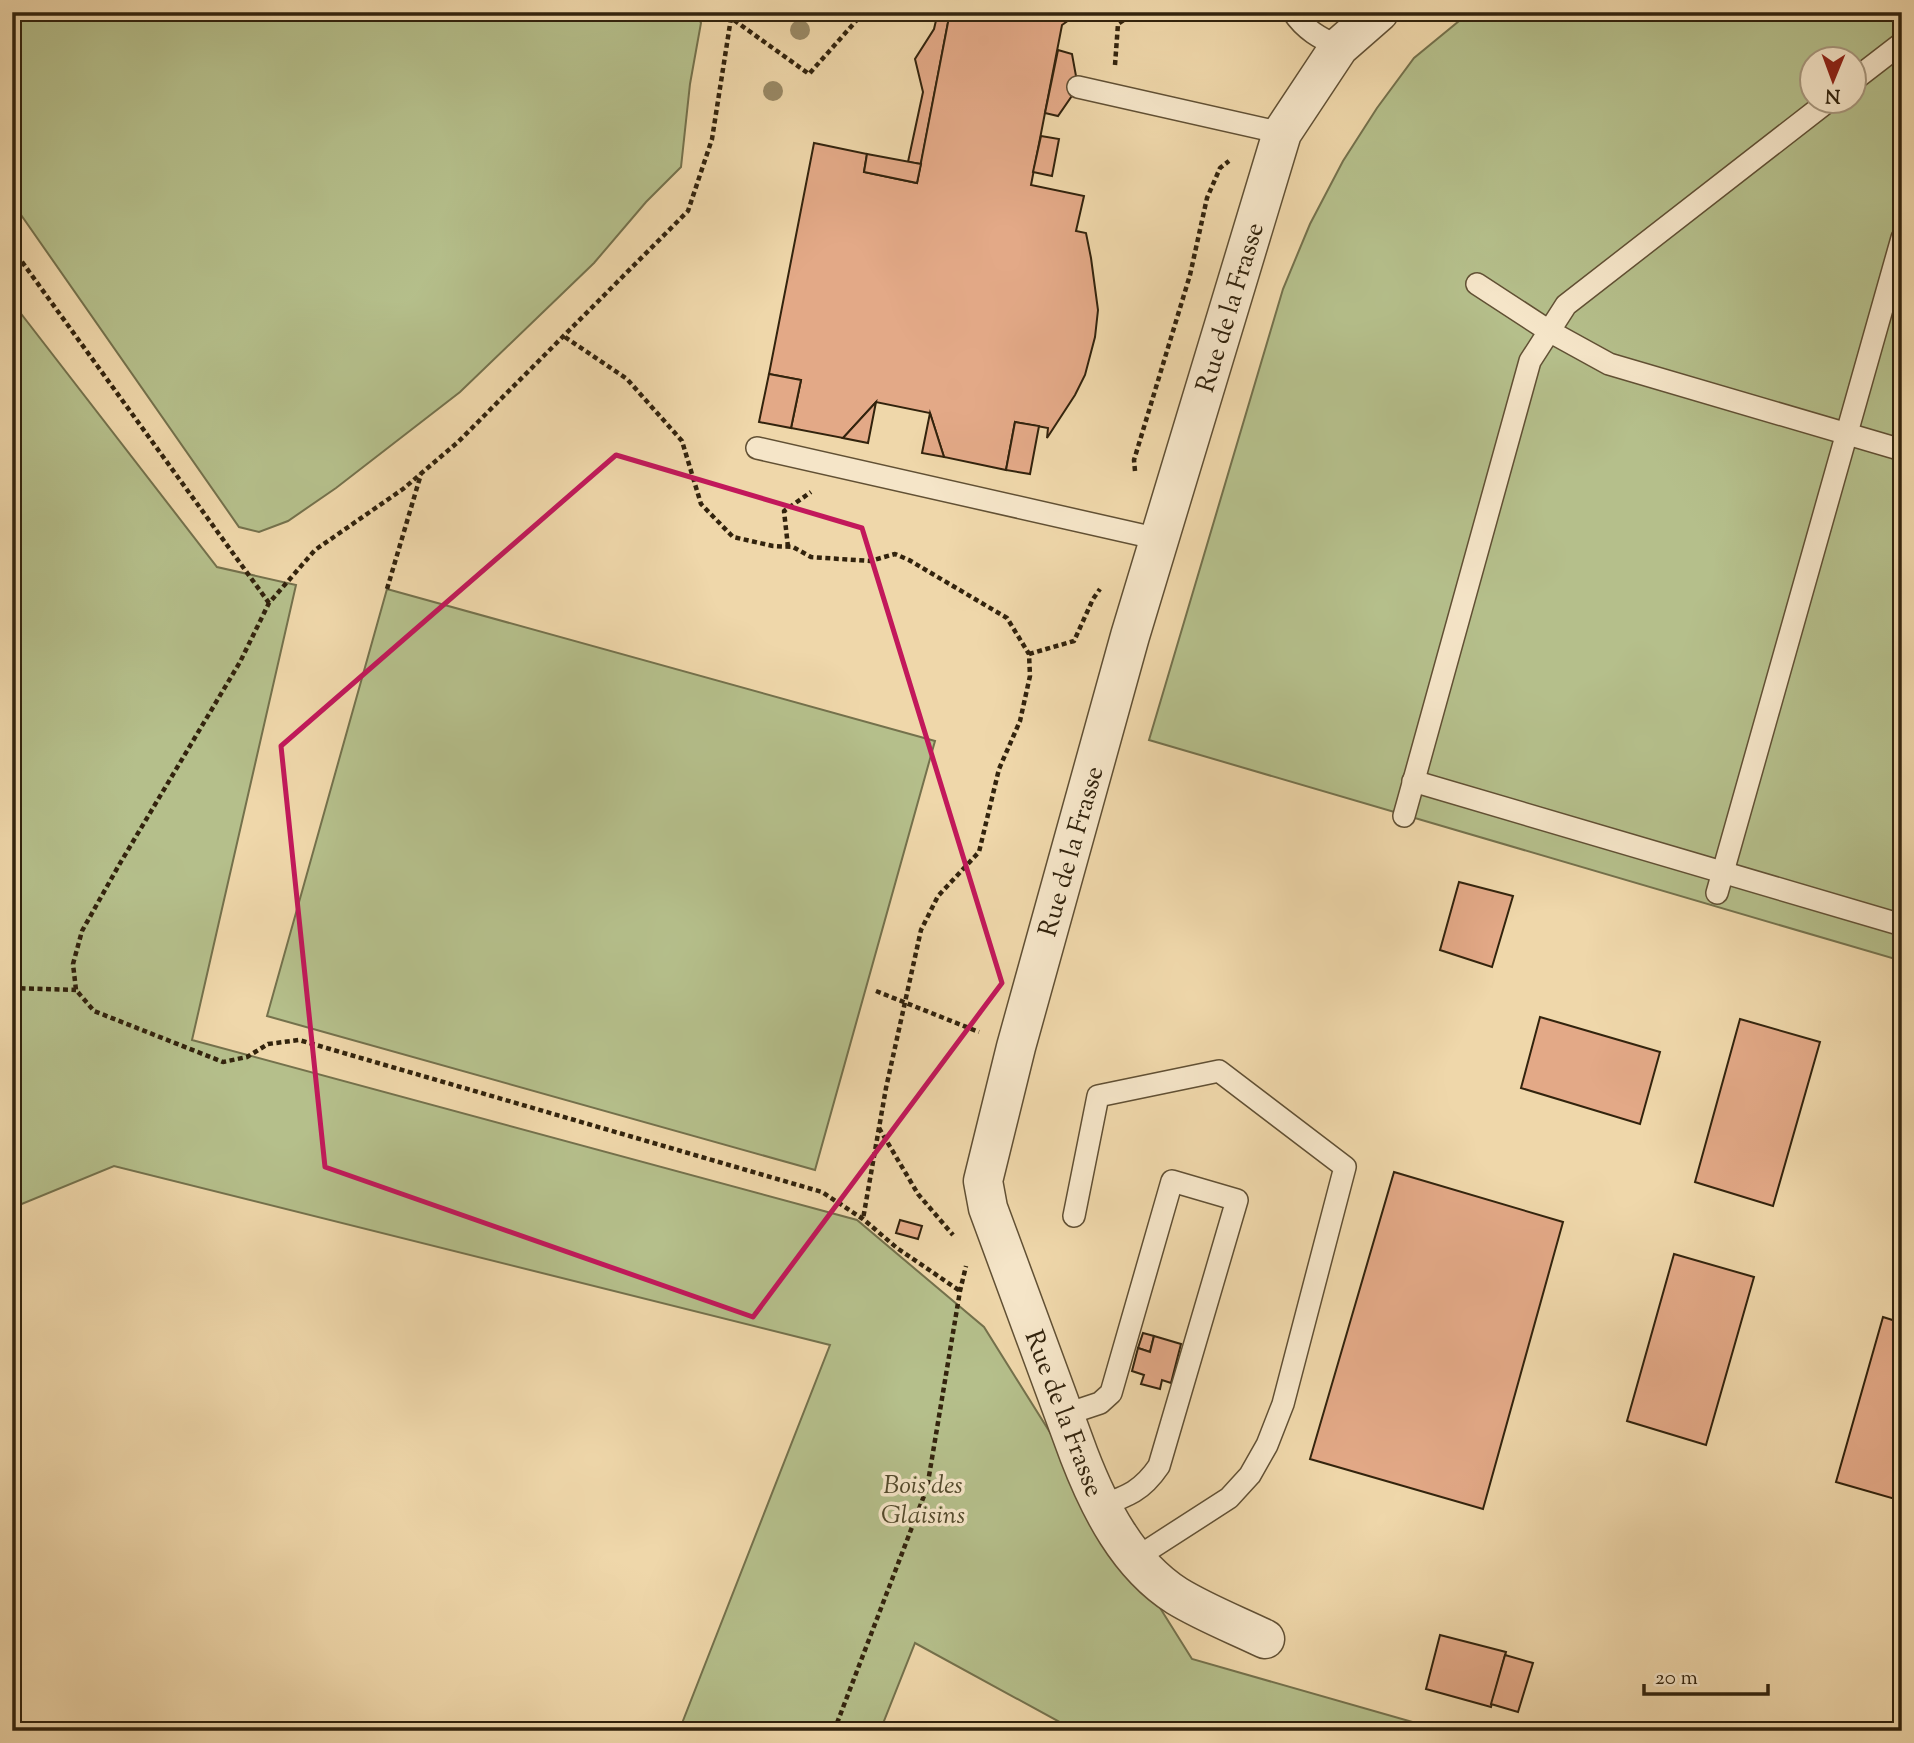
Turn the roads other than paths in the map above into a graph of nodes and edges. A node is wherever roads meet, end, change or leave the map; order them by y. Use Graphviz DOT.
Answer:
graph roads {
  1 [pos="1293,12"];
  2 [pos="1379,12"];
  3 [pos="1902,43"];
  4 [pos="1339,47"];
  5 [pos="1868,69"];
  6 [pos="1078,87"];
  7 [pos="1809,116"];
  8 [pos="1276,132"];
  9 [pos="1902,238"];
  10 [pos="1477,284"];
  11 [pos="1549,331"];
  12 [pos="1847,434"];
  13 [pos="757,448"];
  14 [pos="1902,450"];
  15 [pos="1159,539"];
  16 [pos="1413,781"];
  17 [pos="1404,816"];
  18 [pos="1723,872"];
  19 [pos="1717,893"];
  20 [pos="1902,925"];
  21 [pos="1074,1216"];
  22 [pos="1064,1415"];
  23 [pos="1100,1506"];
  24 [pos="1136,1558"];
  25 [pos="1265,1639"];
  1 -- 4 [label="lane"];
  2 -- 4 [label="street, Rue de la Frasse"];
  3 -- 5 [label="lane"];
  4 -- 8 [label="street, Rue de la Frasse"];
  6 -- 8 [label="lane"];
  7 -- 11 [label="lane"];
  8 -- 15 [label="street, Rue de la Frasse"];
  9 -- 12 [label="lane"];
  10 -- 11 [label="lane"];
  11 -- 12 [label="lane"];
  11 -- 16 [label="lane"];
  12 -- 14 [label="lane"];
  12 -- 18 [label="lane"];
  13 -- 15 [label="lane"];
  15 -- 22 [label="street, Rue de la Frasse"];
  16 -- 17 [label="lane"];
  16 -- 18 [label="lane"];
  18 -- 19 [label="lane"];
  18 -- 20 [label="lane"];
  21 -- 24 [label="lane"];
  22 -- 23 [label="street, Rue de la Frasse"];
  22 -- 23 [label="lane"];
  23 -- 24 [label="street, Rue de la Frasse"];
  24 -- 25 [label="street, Rue de la Frasse"];
}
